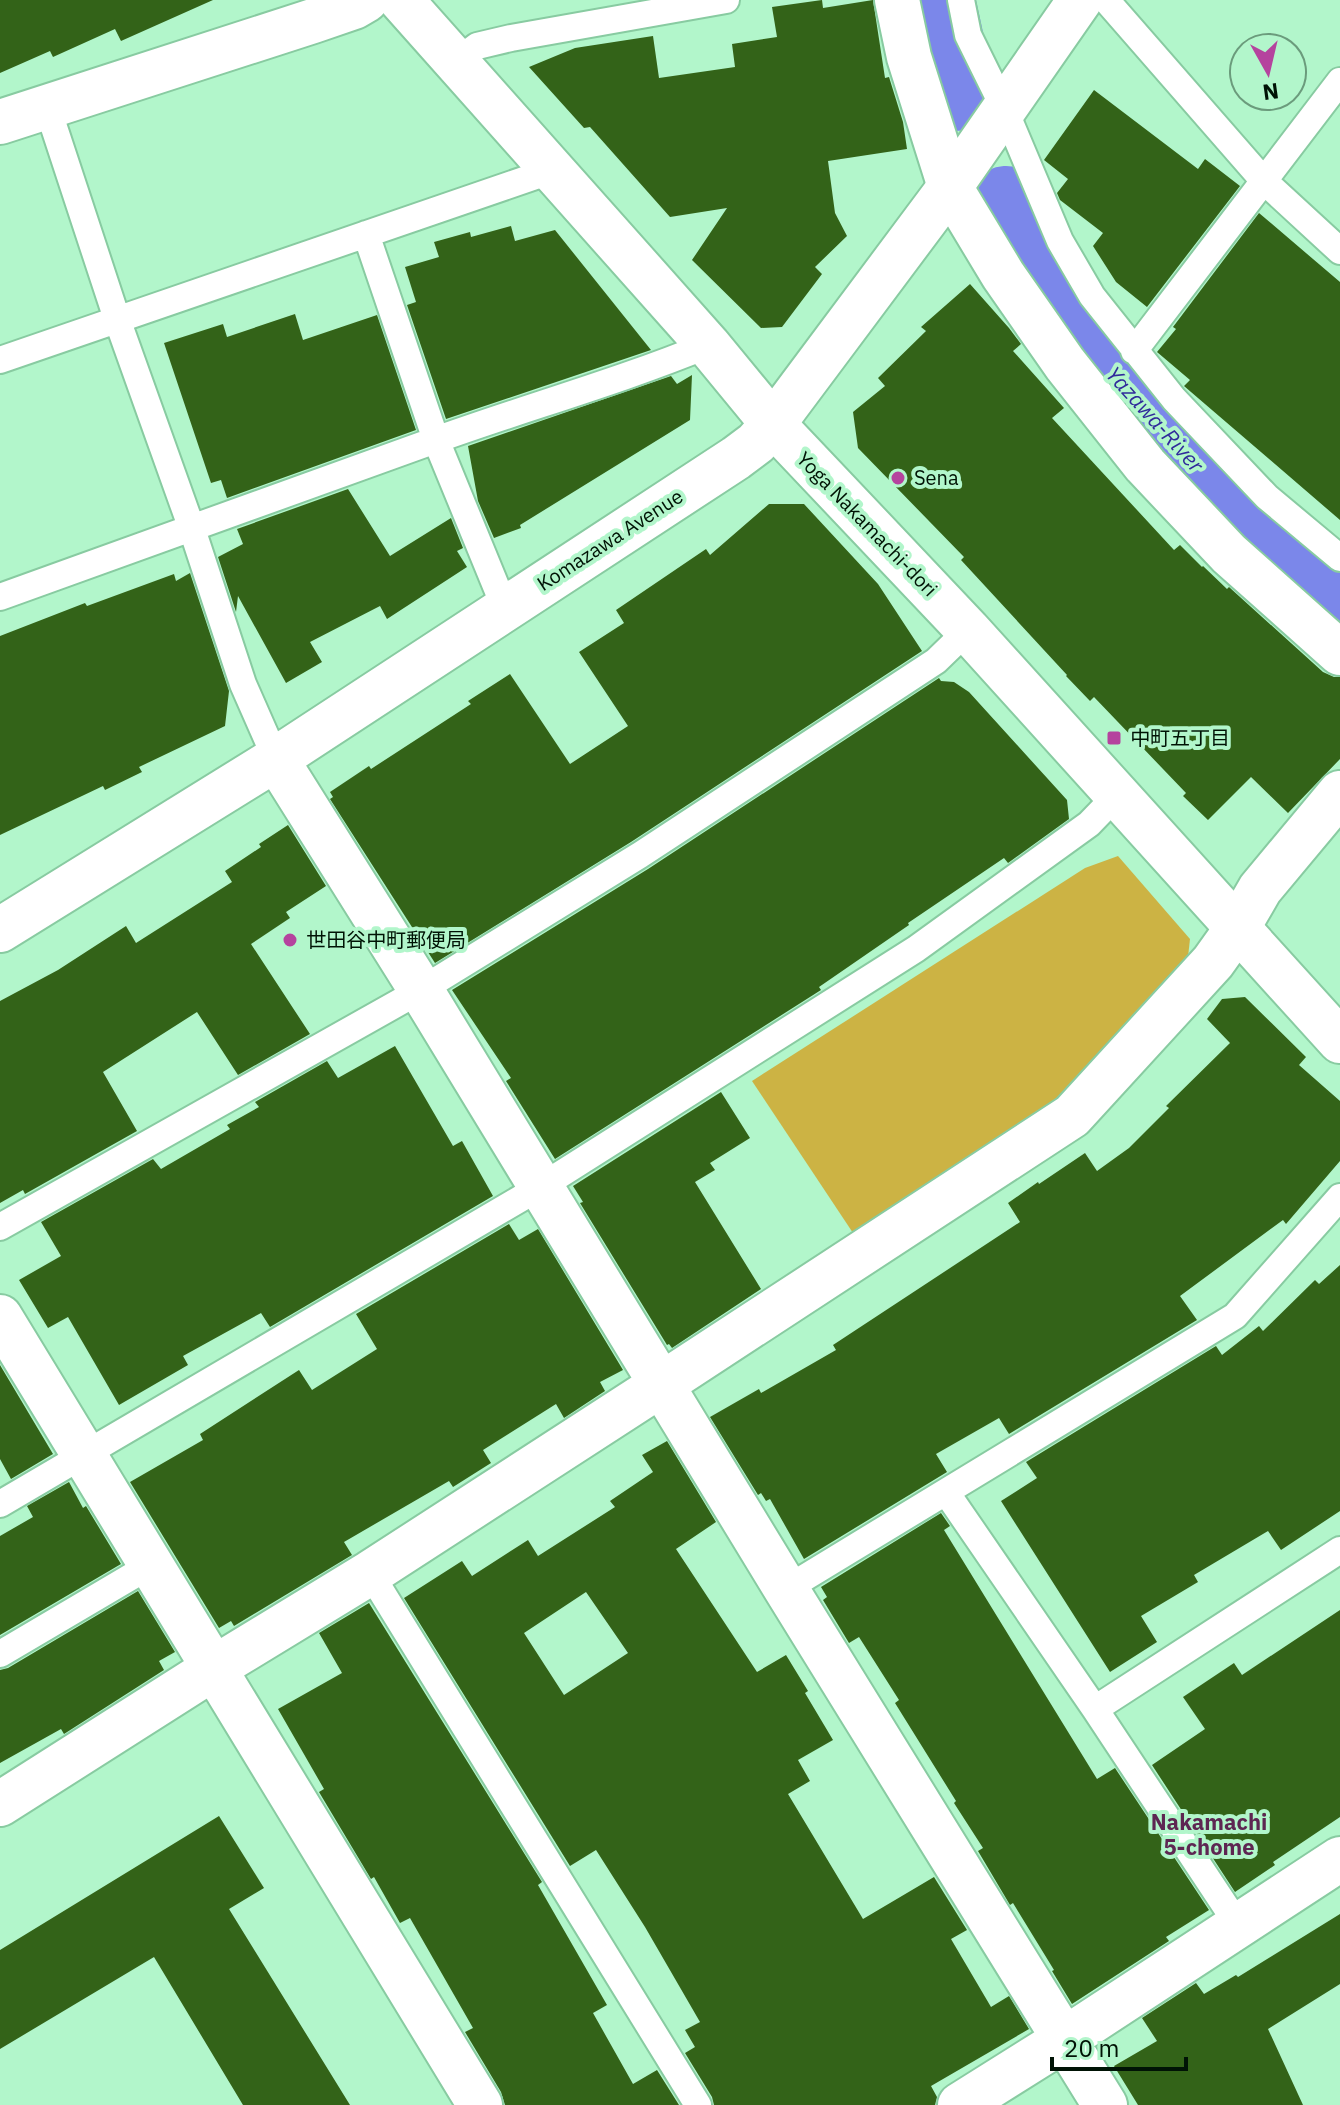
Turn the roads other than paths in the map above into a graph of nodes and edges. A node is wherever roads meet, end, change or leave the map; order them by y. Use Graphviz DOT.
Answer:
graph roads {
  1 [pos="366,0"];
  2 [pos="401,0"];
  3 [pos="726,0"];
  4 [pos="897,0"];
  5 [pos="961,0"];
  6 [pos="1080,0"];
  7 [pos="1106,0"];
  8 [pos="456,62"];
  9 [pos="1340,81"];
  10 [pos="47,106"];
  11 [pos="1004,108"];
  12 [pos="0,122"];
  13 [pos="553,170"];
  14 [pos="1263,180"];
  15 [pos="950,187"];
  16 [pos="366,234"];
  17 [pos="1340,251"];
  18 [pos="117,319"];
  19 [pos="708,345"];
  20 [pos="1134,351"];
  21 [pos="0,360"];
  22 [pos="773,424"];
  23 [pos="436,440"];
  24 [pos="192,529"];
  25 [pos="1340,558"];
  26 [pos="0,597"];
  27 [pos="505,608"];
  28 [pos="968,630"];
  29 [pos="1340,653"];
  30 [pos="276,759"];
  31 [pos="1340,793"];
  32 [pos="1117,795"];
  33 [pos="1238,927"];
  34 [pos="0,930"];
  35 [pos="421,990"];
  36 [pos="1340,1041"];
  37 [pos="542,1186"];
  38 [pos="1340,1197"];
  39 [pos="0,1227"];
  40 [pos="7,1344"];
  41 [pos="662,1384"];
  42 [pos="84,1456"];
  43 [pos="946,1492"];
  44 [pos="0,1504"];
  45 [pos="1340,1550"];
  46 [pos="151,1565"];
  47 [pos="370,1573"];
  48 [pos="786,1589"];
  49 [pos="0,1654"];
  50 [pos="214,1668"];
  51 [pos="1095,1709"];
  52 [pos="0,1804"];
  53 [pos="1340,1859"];
  54 [pos="1238,1925"];
  55 [pos="1065,2039"];
  56 [pos="480,2105"];
  57 [pos="698,2105"];
  58 [pos="960,2105"];
  59 [pos="1105,2105"];
  1 -- 10 [label="street"];
  2 -- 8 [label="street, Yoga Nakamachi-dori"];
  3 -- 8 [label="lane"];
  4 -- 15 [label="street"];
  5 -- 11 [label="lane"];
  6 -- 11 [label="street, Komazawa Avenue"];
  7 -- 14 [label="lane"];
  8 -- 13 [label="street, Yoga Nakamachi-dori"];
  9 -- 14 [label="lane"];
  10 -- 12 [label="street"];
  10 -- 18 [label="lane"];
  11 -- 15 [label="street, Komazawa Avenue"];
  11 -- 20 [label="lane"];
  13 -- 16 [label="lane"];
  13 -- 19 [label="street, Yoga Nakamachi-dori"];
  14 -- 17 [label="lane"];
  14 -- 20 [label="lane"];
  15 -- 22 [label="street, Komazawa Avenue"];
  15 -- 29 [label="street"];
  16 -- 18 [label="lane"];
  16 -- 23 [label="lane"];
  18 -- 21 [label="lane"];
  18 -- 24 [label="lane"];
  19 -- 22 [label="street, Yoga Nakamachi-dori"];
  19 -- 23 [label="lane"];
  20 -- 25 [label="lane"];
  22 -- 27 [label="street, Komazawa Avenue"];
  22 -- 28 [label="street, Yoga Nakamachi-dori"];
  23 -- 24 [label="lane"];
  23 -- 27 [label="lane"];
  24 -- 26 [label="lane"];
  24 -- 30 [label="lane"];
  27 -- 30 [label="street, Komazawa Avenue"];
  28 -- 32 [label="street, Yoga Nakamachi-dori"];
  28 -- 35 [label="lane"];
  30 -- 34 [label="street, Komazawa Avenue"];
  30 -- 35 [label="street"];
  31 -- 33 [label="street"];
  32 -- 33 [label="street, Yoga Nakamachi-dori"];
  32 -- 37 [label="lane"];
  33 -- 36 [label="street, Yoga Nakamachi-dori"];
  33 -- 41 [label="street"];
  35 -- 37 [label="street"];
  35 -- 39 [label="lane"];
  37 -- 41 [label="street"];
  37 -- 42 [label="lane"];
  38 -- 43 [label="lane"];
  40 -- 42 [label="street"];
  41 -- 47 [label="street"];
  41 -- 48 [label="street"];
  42 -- 44 [label="lane"];
  42 -- 46 [label="street"];
  43 -- 48 [label="lane"];
  43 -- 51 [label="lane"];
  45 -- 51 [label="lane"];
  46 -- 49 [label="lane"];
  46 -- 50 [label="street"];
  47 -- 50 [label="street"];
  47 -- 57 [label="lane"];
  48 -- 55 [label="street"];
  50 -- 52 [label="street"];
  50 -- 56 [label="street"];
  51 -- 54 [label="lane"];
  53 -- 54 [label="street"];
  54 -- 55 [label="street"];
  55 -- 58 [label="street"];
  55 -- 59 [label="street"];
}
